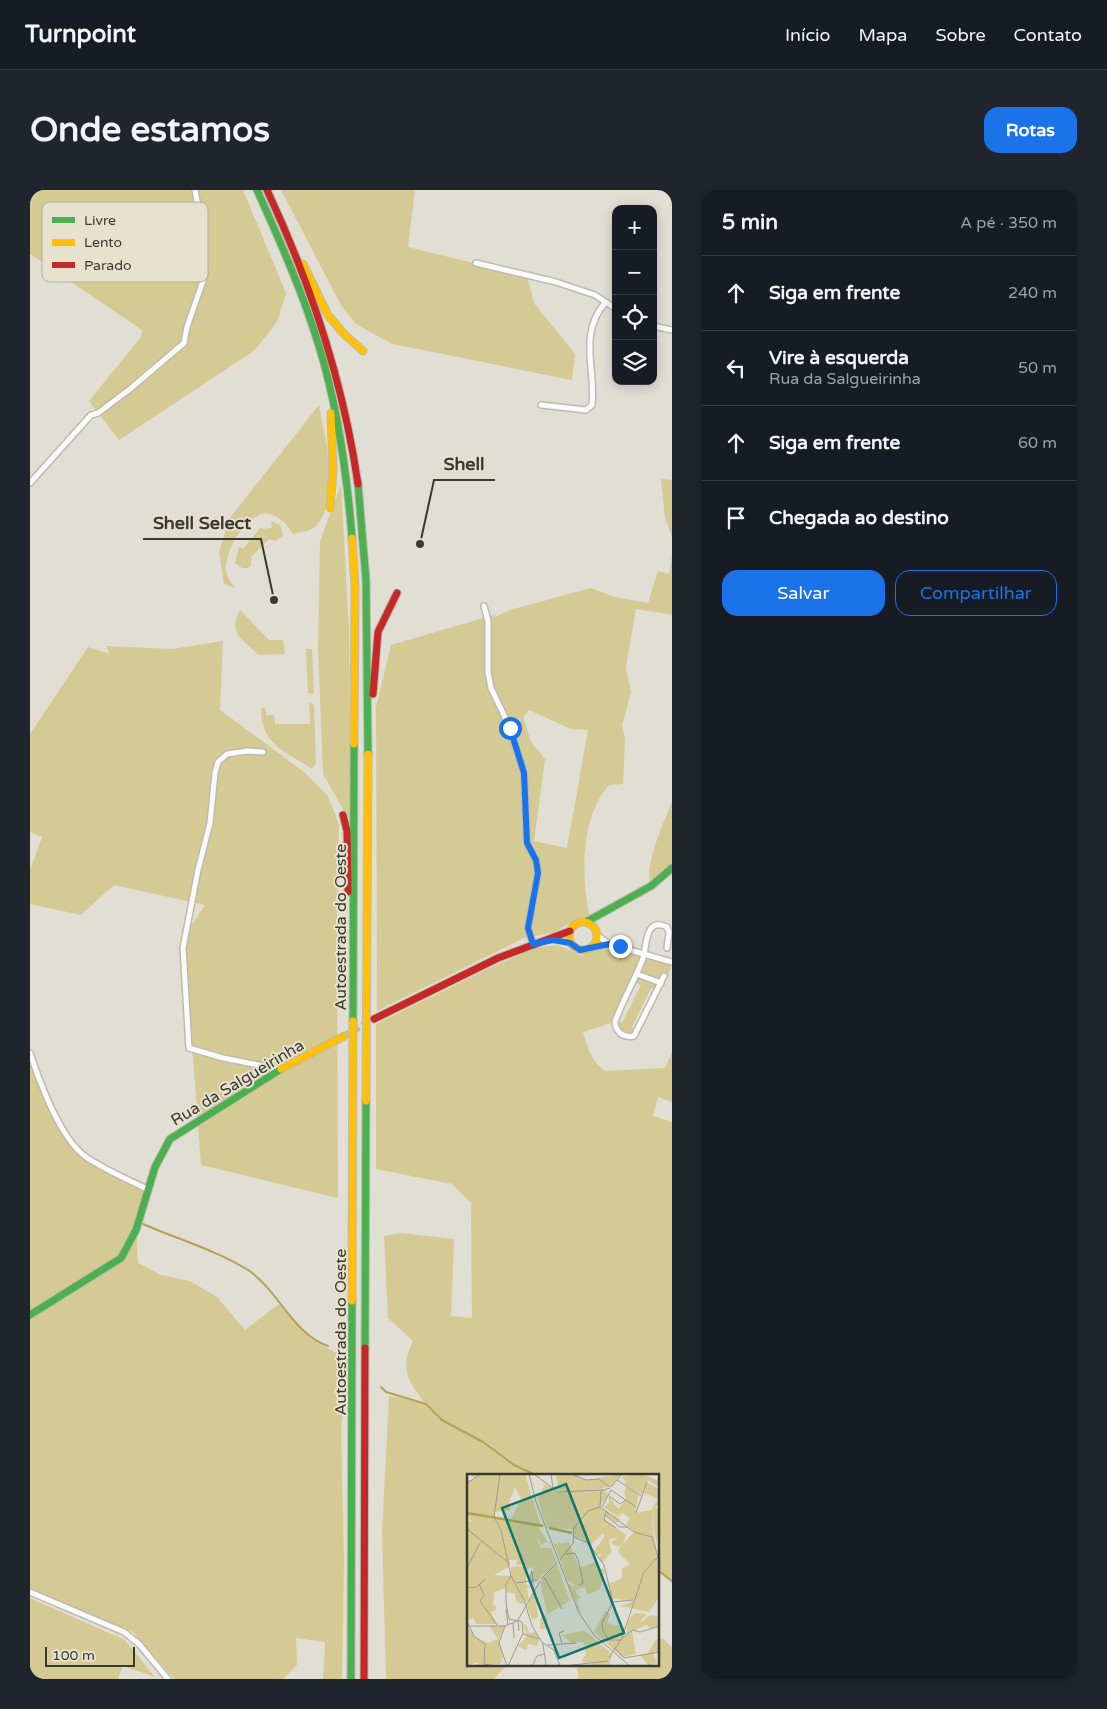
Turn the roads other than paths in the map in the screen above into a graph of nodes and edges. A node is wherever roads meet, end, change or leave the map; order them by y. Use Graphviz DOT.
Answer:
graph roads {
  1 [pos="257,190"];
  2 [pos="267,190"];
  3 [pos="298,259"];
  4 [pos="476,263"];
  5 [pos="203,282"];
  6 [pos="605,303"];
  7 [pos="612,307"];
  8 [pos="657,327"];
  9 [pos="672,330"];
  10 [pos="363,351"];
  11 [pos="329,385"];
  12 [pos="541,405"];
  13 [pos="30,483"];
  14 [pos="330,508"];
  15 [pos="397,593"];
  16 [pos="484,606"];
  17 [pos="368,724"];
  18 [pos="263,752"];
  19 [pos="343,815"];
  20 [pos="672,868"];
  21 [pos="599,916"];
  22 [pos="586,922"];
  23 [pos="570,931"];
  24 [pos="596,932"];
  25 [pos="553,940"];
  26 [pos="570,943"];
  27 [pos="533,944"];
  28 [pos="609,944"];
  29 [pos="592,947"];
  30 [pos="667,948"];
  31 [pos="645,954"];
  32 [pos="354,956"];
  33 [pos="672,962"];
  34 [pos="637,974"];
  35 [pos="664,976"];
  36 [pos="661,983"];
  37 [pos="374,1019"];
  38 [pos="344,1036"];
  39 [pos="30,1053"];
  40 [pos="279,1070"];
  41 [pos="148,1188"];
  42 [pos="30,1315"];
  43 [pos="30,1592"];
  44 [pos="167,1678"];
  45 [pos="351,1679"];
  46 [pos="364,1679"];
  1 -- 11 [label="main road, Autoestrada do Oeste"];
  2 -- 3 [label="main road, Autoestrada do Oeste"];
  3 -- 10 [label="main road"];
  3 -- 17 [label="main road, Autoestrada do Oeste"];
  4 -- 6 [label="street"];
  5 -- 13 [label="street"];
  6 -- 7 [label="street"];
  6 -- 12 [label="street"];
  8 -- 9 [label="street"];
  11 -- 14 [label="main road"];
  11 -- 32 [label="main road, Autoestrada do Oeste"];
  15 -- 17 [label="main road"];
  16 -- 27 [label="street"];
  17 -- 46 [label="main road, Autoestrada do Oeste"];
  18 -- 40 [label="street"];
  19 -- 32 [label="main road"];
  20 -- 21 [label="main road"];
  21 -- 22 [label="main road"];
  21 -- 24 [label="main road"];
  22 -- 23 [label="main road"];
  22 -- 24 [label="main road"];
  23 -- 25 [label="main road"];
  23 -- 26 [label="main road"];
  24 -- 28 [label="street"];
  24 -- 29 [label="main road"];
  25 -- 26 [label="main road"];
  25 -- 27 [label="main road"];
  26 -- 29 [label="main road"];
  27 -- 37 [label="main road"];
  28 -- 29 [label="street"];
  28 -- 31 [label="street"];
  30 -- 31 [label="street"];
  31 -- 33 [label="street"];
  31 -- 34 [label="street"];
  32 -- 45 [label="main road, Autoestrada do Oeste"];
  34 -- 36 [label="street"];
  34 -- 36 [label="street"];
  35 -- 36 [label="street"];
  38 -- 40 [label="main road, Rua da Salgueirinha"];
  39 -- 41 [label="street"];
  40 -- 41 [label="main road, Rua da Salgueirinha"];
  41 -- 42 [label="main road, Rua da Salgueirinha"];
  43 -- 44 [label="street"];
}
